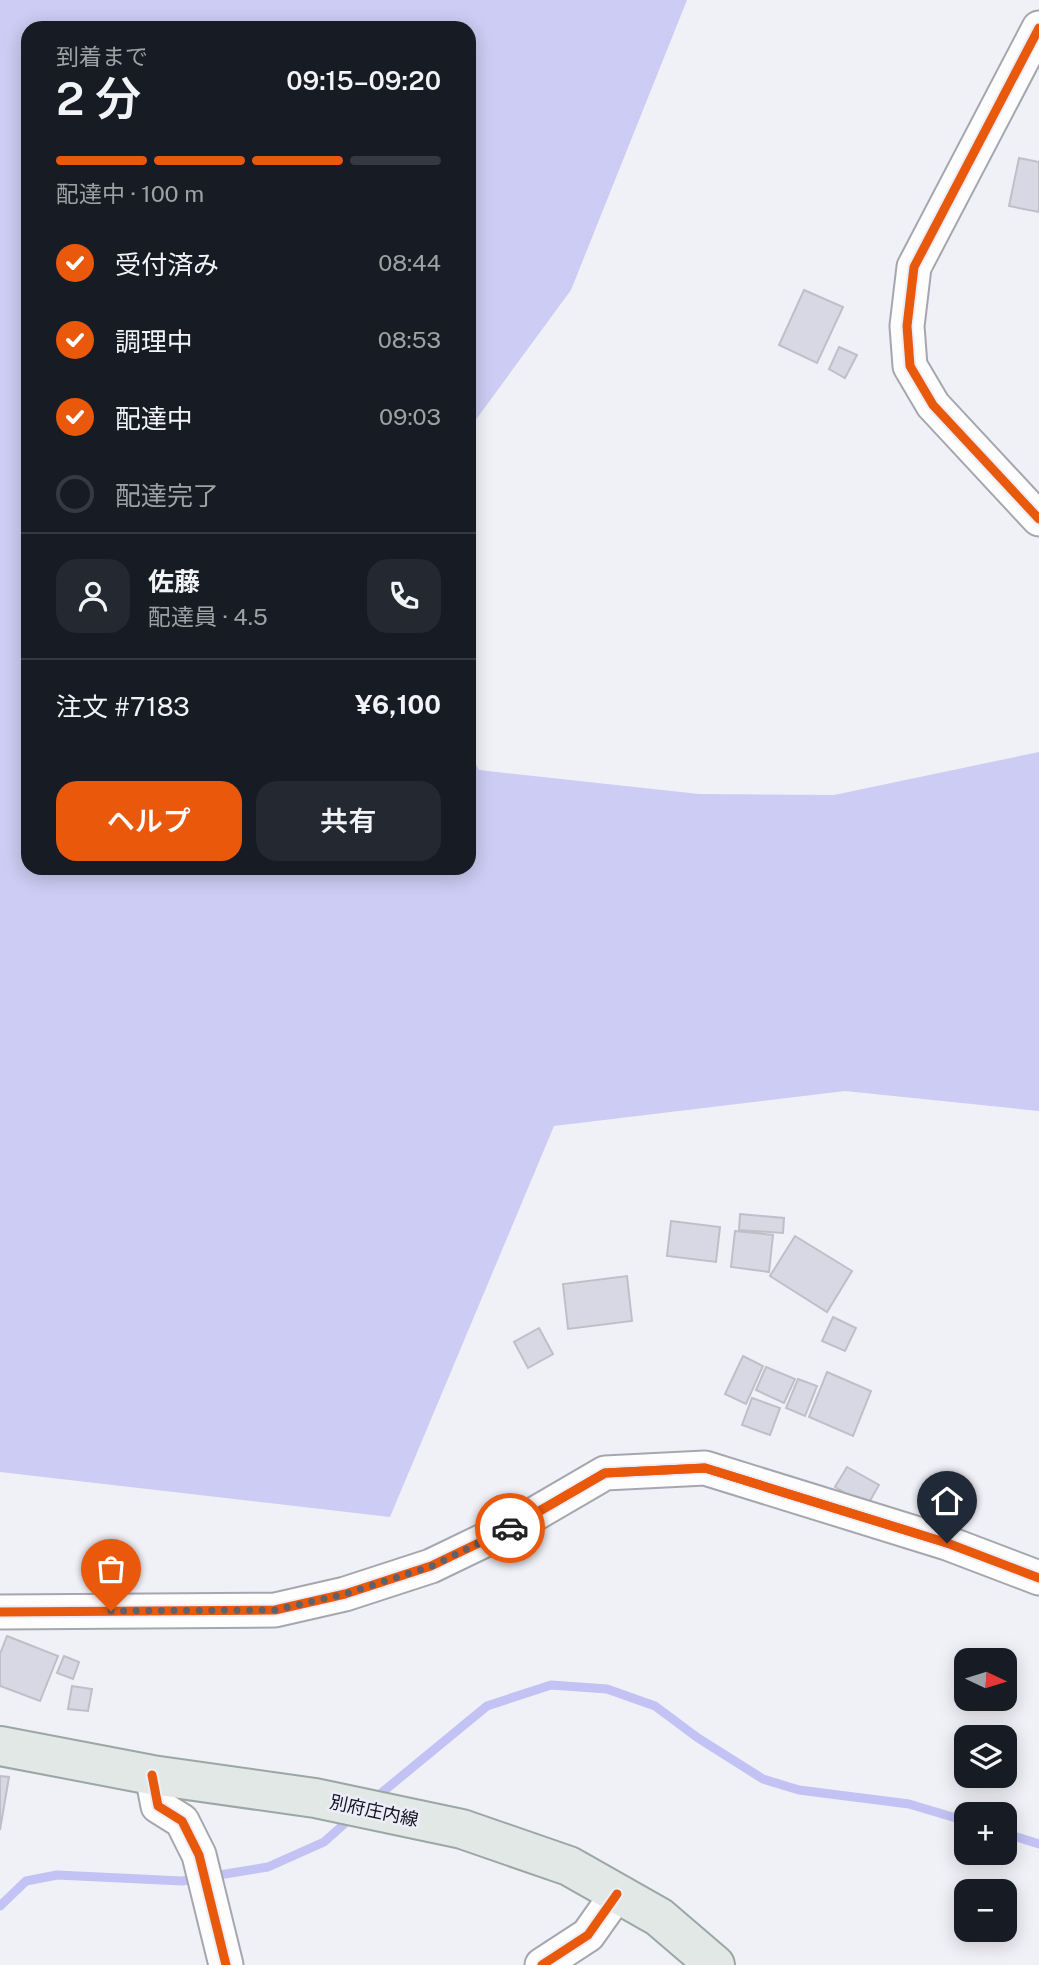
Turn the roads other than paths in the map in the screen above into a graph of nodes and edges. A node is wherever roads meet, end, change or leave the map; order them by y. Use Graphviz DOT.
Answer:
graph roads {
  1 [pos="1039,28"];
  2 [pos="1039,519"];
  3 [pos="1039,1578"];
  4 [pos="0,1612"];
  5 [pos="0,1746"];
  6 [pos="152,1775"];
  7 [pos="617,1894"];
  8 [pos="226,1965"];
  9 [pos="542,1965"];
  10 [pos="715,1965"];
  1 -- 2 [label="street"];
  3 -- 4 [label="street"];
  5 -- 6 [label="main road, 別府庄内線"];
  6 -- 7 [label="main road, 別府庄内線"];
  6 -- 8 [label="street"];
  7 -- 9 [label="street"];
  7 -- 10 [label="main road, 別府庄内線"];
}
